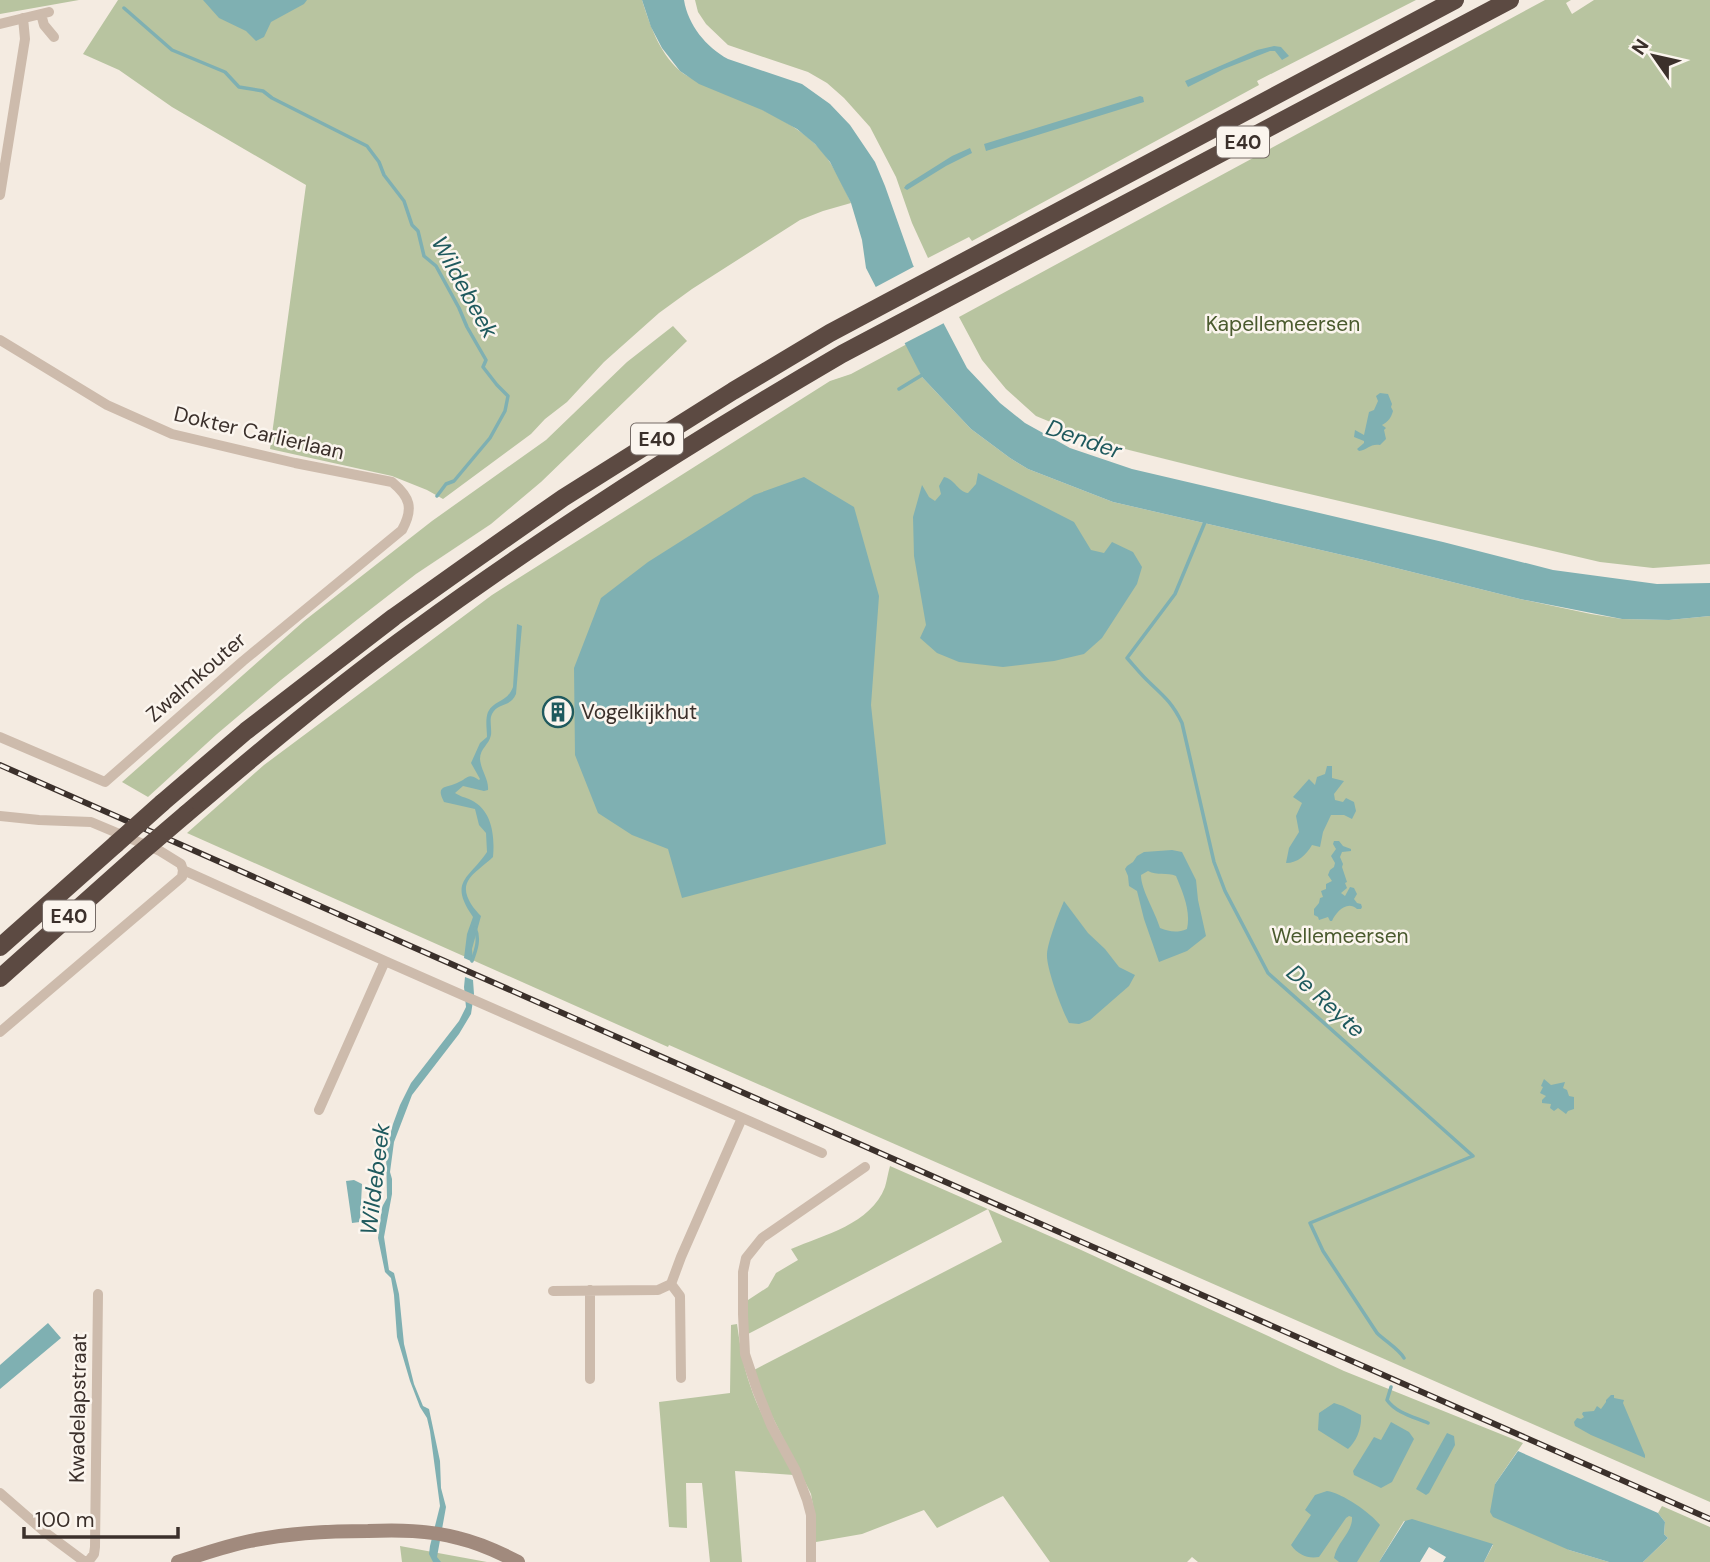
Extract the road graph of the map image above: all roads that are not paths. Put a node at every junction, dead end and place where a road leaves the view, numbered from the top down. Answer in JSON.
{"nodes":[{"id":1,"x":1455,"y":0,"type":"edge"},
{"id":2,"x":1510,"y":0,"type":"edge"},
{"id":3,"x":23,"y":18,"type":"junction"},
{"id":4,"x":0,"y":24,"type":"edge"},
{"id":5,"x":54,"y":37,"type":"dead end"},
{"id":6,"x":4,"y":143,"type":"edge"},
{"id":7,"x":0,"y":195,"type":"edge"},
{"id":8,"x":0,"y":340,"type":"edge"},
{"id":9,"x":402,"y":530,"type":"joint"},
{"id":10,"x":0,"y":737,"type":"edge"},
{"id":11,"x":0,"y":817,"type":"edge"},
{"id":12,"x":183,"y":870,"type":"junction"},
{"id":13,"x":0,"y":947,"type":"edge"},
{"id":14,"x":385,"y":961,"type":"junction"},
{"id":15,"x":0,"y":978,"type":"edge"},
{"id":16,"x":0,"y":1032,"type":"edge"},
{"id":17,"x":319,"y":1110,"type":"dead end"},
{"id":18,"x":742,"y":1118,"type":"junction"},
{"id":19,"x":822,"y":1153,"type":"dead end"},
{"id":20,"x":865,"y":1167,"type":"dead end"},
{"id":21,"x":671,"y":1284,"type":"junction"},
{"id":22,"x":590,"y":1290,"type":"junction"},
{"id":23,"x":553,"y":1291,"type":"dead end"},
{"id":24,"x":98,"y":1294,"type":"dead end"},
{"id":25,"x":681,"y":1378,"type":"dead end"},
{"id":26,"x":590,"y":1379,"type":"dead end"},
{"id":27,"x":0,"y":1493,"type":"edge"},
{"id":28,"x":86,"y":1562,"type":"edge"},
{"id":29,"x":178,"y":1562,"type":"edge"},
{"id":30,"x":518,"y":1562,"type":"edge"},
{"id":31,"x":811,"y":1562,"type":"edge"}],
"edges":[{"from":1,"to":13,"type":"highway","number":"E40","bridge":true},
{"from":2,"to":15,"type":"highway","number":"E40","bridge":true},
{"from":3,"to":4,"type":"street"},
{"from":3,"to":5,"type":"street"},
{"from":3,"to":6,"type":"street"},
{"from":6,"to":7,"type":"street"},
{"from":8,"to":9,"type":"street","name":"Dokter Carlierlaan"},
{"from":9,"to":10,"type":"street","name":"Zwalmkouter"},
{"from":11,"to":12,"type":"street"},
{"from":12,"to":14,"type":"street"},
{"from":12,"to":16,"type":"street"},
{"from":14,"to":17,"type":"street"},
{"from":14,"to":18,"type":"street"},
{"from":18,"to":19,"type":"street"},
{"from":18,"to":21,"type":"street"},
{"from":20,"to":31,"type":"street"},
{"from":21,"to":22,"type":"street"},
{"from":21,"to":25,"type":"street"},
{"from":22,"to":23,"type":"street"},
{"from":22,"to":26,"type":"street"},
{"from":24,"to":28,"type":"street","name":"Kwadelapstraat"},
{"from":27,"to":28,"type":"street"},
{"from":29,"to":30,"type":"main road"}]}
